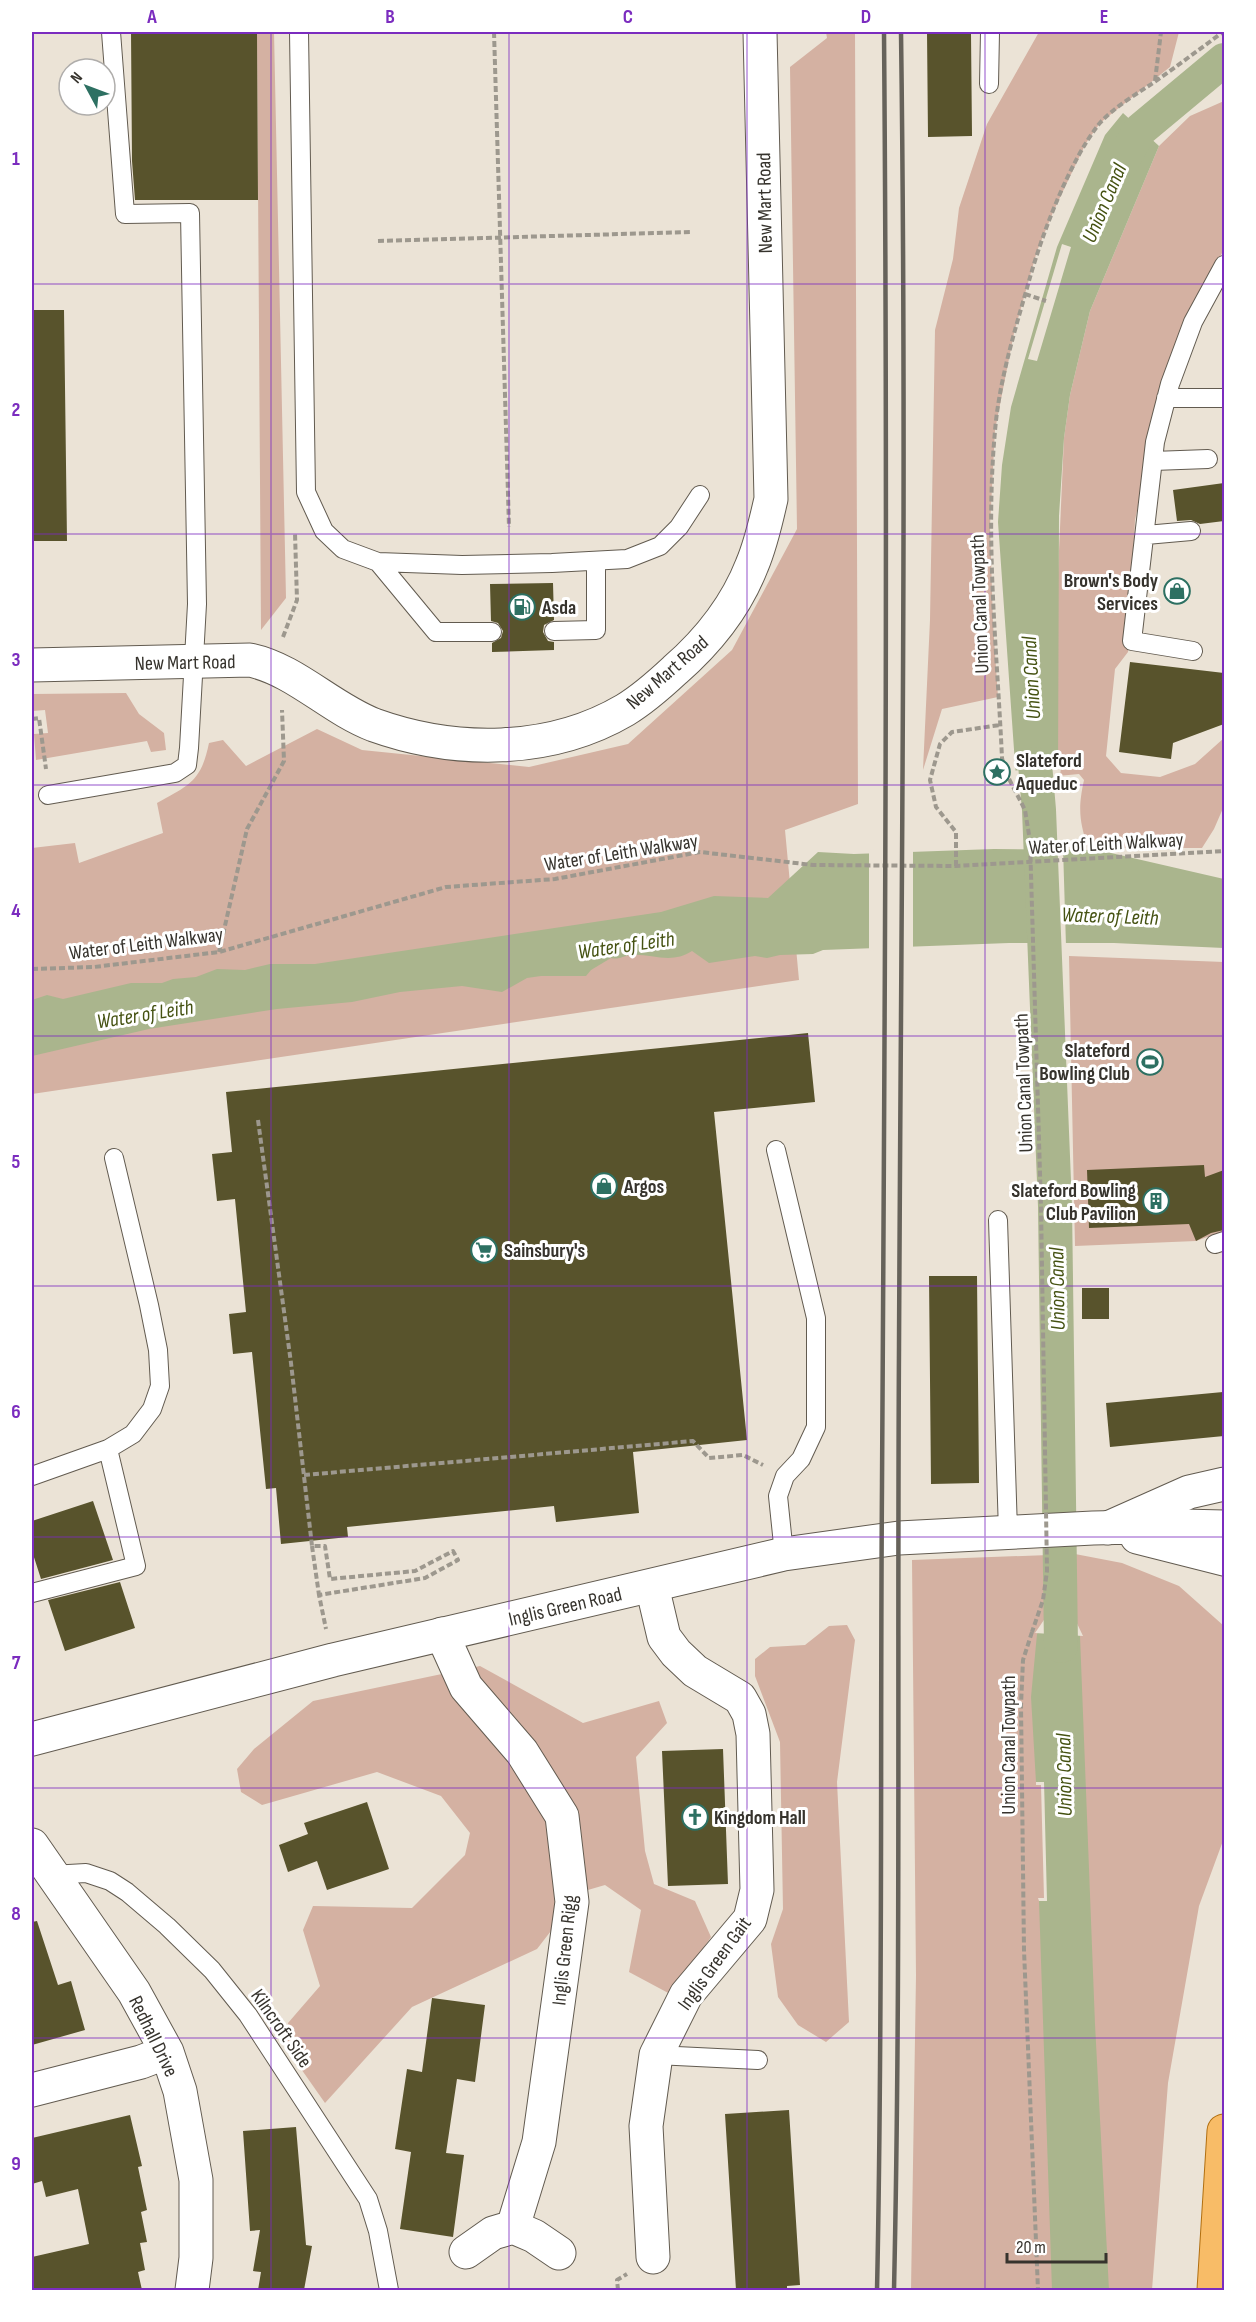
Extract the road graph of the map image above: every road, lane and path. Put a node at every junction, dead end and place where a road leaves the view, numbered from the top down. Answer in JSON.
{"nodes":[{"id":1,"x":111,"y":32,"type":"edge"},
{"id":2,"x":299,"y":32,"type":"edge"},
{"id":3,"x":494,"y":32,"type":"edge"},
{"id":4,"x":760,"y":32,"type":"edge"},
{"id":5,"x":990,"y":32,"type":"edge"},
{"id":6,"x":1161,"y":32,"type":"edge"},
{"id":7,"x":1223,"y":32,"type":"edge"},
{"id":8,"x":1155,"y":81,"type":"junction"},
{"id":9,"x":989,"y":84,"type":"dead end"},
{"id":10,"x":692,"y":231,"type":"dead end"},
{"id":11,"x":500,"y":238,"type":"junction"},
{"id":12,"x":378,"y":242,"type":"dead end"},
{"id":13,"x":1224,"y":265,"type":"edge"},
{"id":14,"x":1025,"y":294,"type":"junction"},
{"id":15,"x":1046,"y":301,"type":"dead end"},
{"id":16,"x":1166,"y":398,"type":"junction"},
{"id":17,"x":1224,"y":398,"type":"edge"},
{"id":18,"x":1208,"y":459,"type":"dead end"},
{"id":19,"x":1153,"y":461,"type":"junction"},
{"id":20,"x":306,"y":492,"type":"junction"},
{"id":21,"x":700,"y":495,"type":"dead end"},
{"id":22,"x":509,"y":526,"type":"dead end"},
{"id":23,"x":1191,"y":531,"type":"dead end"},
{"id":24,"x":1146,"y":535,"type":"junction"},
{"id":25,"x":596,"y":561,"type":"junction"},
{"id":26,"x":378,"y":562,"type":"junction"},
{"id":27,"x":554,"y":631,"type":"dead end"},
{"id":28,"x":492,"y":632,"type":"dead end"},
{"id":29,"x":282,"y":639,"type":"dead end"},
{"id":30,"x":1193,"y":651,"type":"dead end"},
{"id":31,"x":194,"y":662,"type":"junction"},
{"id":32,"x":32,"y":665,"type":"edge"},
{"id":33,"x":32,"y":719,"type":"edge"},
{"id":34,"x":1000,"y":725,"type":"junction"},
{"id":35,"x":284,"y":761,"type":"dead end"},
{"id":36,"x":48,"y":795,"type":"joint"},
{"id":37,"x":1224,"y":851,"type":"edge"},
{"id":38,"x":956,"y":866,"type":"junction"},
{"id":39,"x":219,"y":951,"type":"junction"},
{"id":40,"x":32,"y":969,"type":"edge"},
{"id":41,"x":258,"y":1120,"type":"dead end"},
{"id":42,"x":776,"y":1150,"type":"dead end"},
{"id":43,"x":114,"y":1158,"type":"dead end"},
{"id":44,"x":998,"y":1220,"type":"dead end"},
{"id":45,"x":108,"y":1449,"type":"junction"},
{"id":46,"x":304,"y":1475,"type":"junction"},
{"id":47,"x":32,"y":1476,"type":"edge"},
{"id":48,"x":785,"y":1476,"type":"junction"},
{"id":49,"x":1224,"y":1484,"type":"edge"},
{"id":50,"x":1224,"y":1527,"type":"edge"},
{"id":51,"x":1107,"y":1529,"type":"junction"},
{"id":52,"x":1008,"y":1531,"type":"junction"},
{"id":53,"x":312,"y":1546,"type":"junction"},
{"id":54,"x":784,"y":1554,"type":"junction"},
{"id":55,"x":1224,"y":1559,"type":"edge"},
{"id":56,"x":652,"y":1586,"type":"junction"},
{"id":57,"x":32,"y":1593,"type":"edge"},
{"id":58,"x":319,"y":1595,"type":"junction"},
{"id":59,"x":442,"y":1634,"type":"junction"},
{"id":60,"x":333,"y":1660,"type":"junction"},
{"id":61,"x":32,"y":1739,"type":"edge"},
{"id":62,"x":32,"y":1845,"type":"edge"},
{"id":63,"x":51,"y":1875,"type":"junction"},
{"id":64,"x":167,"y":2052,"type":"junction"},
{"id":65,"x":656,"y":2055,"type":"junction"},
{"id":66,"x":758,"y":2060,"type":"dead end"},
{"id":67,"x":32,"y":2090,"type":"edge"},
{"id":68,"x":1224,"y":2131,"type":"edge"},
{"id":69,"x":513,"y":2226,"type":"junction"},
{"id":70,"x":466,"y":2252,"type":"dead end"},
{"id":71,"x":559,"y":2253,"type":"dead end"},
{"id":72,"x":653,"y":2257,"type":"dead end"},
{"id":73,"x":192,"y":2290,"type":"edge"},
{"id":74,"x":389,"y":2290,"type":"edge"},
{"id":75,"x":1038,"y":2290,"type":"edge"},
{"id":76,"x":1214,"y":2290,"type":"edge"}],
"edges":[{"from":1,"to":31,"type":"lane"},
{"from":2,"to":20,"type":"lane"},
{"from":3,"to":11,"type":"path"},
{"from":4,"to":31,"type":"street","name":"New Mart Road"},
{"from":5,"to":9,"type":"lane"},
{"from":6,"to":8,"type":"path"},
{"from":7,"to":8,"type":"path","name":"Union Canal Towpath"},
{"from":8,"to":14,"type":"path","name":"Union Canal Towpath"},
{"from":10,"to":11,"type":"path"},
{"from":11,"to":12,"type":"path"},
{"from":11,"to":22,"type":"path"},
{"from":13,"to":16,"type":"lane"},
{"from":14,"to":15,"type":"path"},
{"from":14,"to":34,"type":"path","name":"Union Canal Towpath"},
{"from":16,"to":17,"type":"lane"},
{"from":16,"to":19,"type":"lane"},
{"from":18,"to":19,"type":"lane"},
{"from":19,"to":24,"type":"lane"},
{"from":20,"to":26,"type":"lane"},
{"from":20,"to":29,"type":"path"},
{"from":21,"to":25,"type":"lane"},
{"from":23,"to":24,"type":"lane"},
{"from":24,"to":30,"type":"lane"},
{"from":25,"to":26,"type":"lane"},
{"from":25,"to":27,"type":"lane"},
{"from":26,"to":28,"type":"lane"},
{"from":31,"to":32,"type":"street","name":"New Mart Road"},
{"from":31,"to":36,"type":"lane"},
{"from":33,"to":36,"type":"path"},
{"from":34,"to":38,"type":"path"},
{"from":34,"to":75,"type":"path","name":"Union Canal Towpath","bridge":true},
{"from":35,"to":39,"type":"path"},
{"from":37,"to":38,"type":"path","name":"Water of Leith Walkway"},
{"from":38,"to":39,"type":"path","name":"Water of Leith Walkway"},
{"from":39,"to":40,"type":"path","name":"Water of Leith Walkway"},
{"from":41,"to":46,"type":"path"},
{"from":42,"to":48,"type":"lane"},
{"from":43,"to":45,"type":"lane"},
{"from":44,"to":52,"type":"lane"},
{"from":45,"to":47,"type":"lane"},
{"from":45,"to":57,"type":"lane"},
{"from":46,"to":48,"type":"path"},
{"from":46,"to":53,"type":"path"},
{"from":48,"to":54,"type":"lane"},
{"from":49,"to":51,"type":"street","name":"Inglis Green Road"},
{"from":50,"to":51,"type":"street","name":"Inglis Green Road"},
{"from":51,"to":52,"type":"street","name":"Inglis Green Road"},
{"from":51,"to":55,"type":"street","name":"Inglis Green Road"},
{"from":52,"to":54,"type":"street","name":"Inglis Green Road"},
{"from":53,"to":58,"type":"path"},
{"from":53,"to":58,"type":"path"},
{"from":54,"to":56,"type":"street","name":"Inglis Green Road"},
{"from":56,"to":59,"type":"street","name":"Inglis Green Road"},
{"from":56,"to":65,"type":"street","name":"Inglis Green Gait"},
{"from":58,"to":60,"type":"path"},
{"from":59,"to":60,"type":"street","name":"Inglis Green Road"},
{"from":59,"to":69,"type":"street","name":"Inglis Green Rigg"},
{"from":60,"to":61,"type":"street","name":"Inglis Green Road"},
{"from":62,"to":63,"type":"street","name":"Redhall Drive"},
{"from":63,"to":64,"type":"street","name":"Redhall Drive"},
{"from":63,"to":74,"type":"lane","name":"Kilncroft Side"},
{"from":64,"to":67,"type":"street"},
{"from":64,"to":73,"type":"street","name":"Redhall Drive"},
{"from":65,"to":66,"type":"lane"},
{"from":65,"to":72,"type":"street","name":"Inglis Green Gait"},
{"from":68,"to":76,"type":"main road"},
{"from":69,"to":70,"type":"street"},
{"from":69,"to":71,"type":"street"}]}
